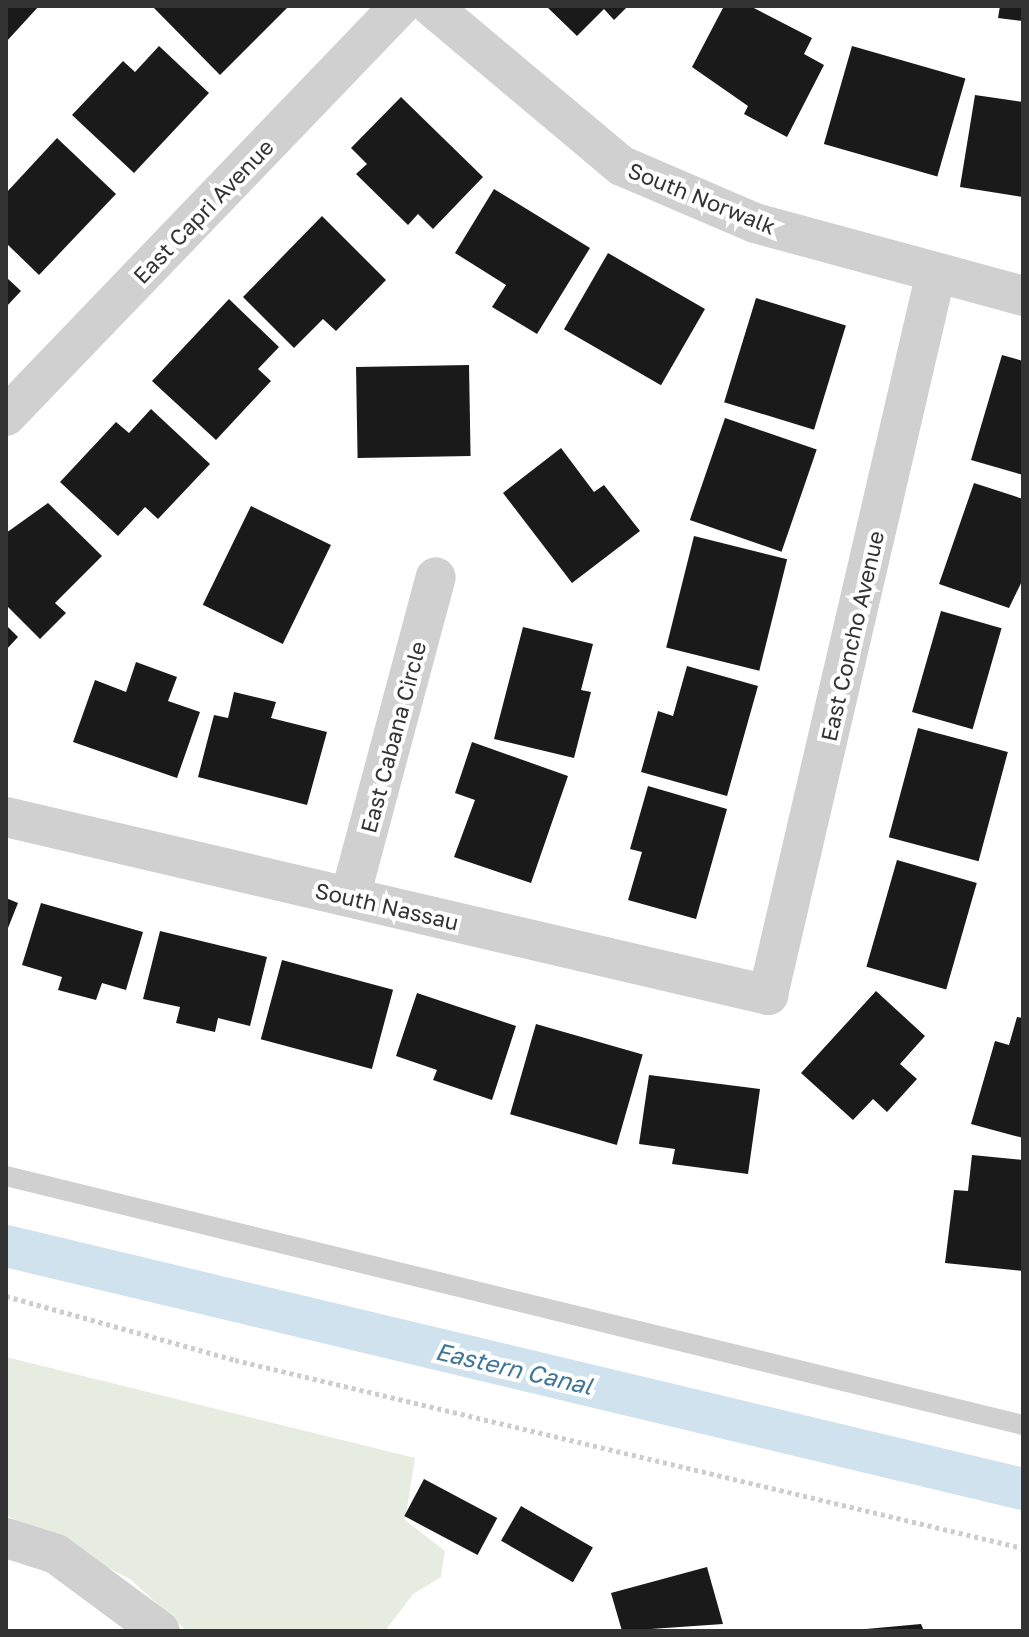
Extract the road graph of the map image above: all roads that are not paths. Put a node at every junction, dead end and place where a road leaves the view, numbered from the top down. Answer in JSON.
{"nodes":[{"id":1,"x":400,"y":6,"type":"edge"},
{"id":2,"x":431,"y":6,"type":"edge"},
{"id":3,"x":935,"y":277,"type":"junction"},
{"id":4,"x":1023,"y":296,"type":"edge"},
{"id":5,"x":6,"y":416,"type":"edge"},
{"id":6,"x":436,"y":577,"type":"dead end"},
{"id":7,"x":6,"y":817,"type":"edge"},
{"id":8,"x":350,"y":897,"type":"junction"},
{"id":9,"x":768,"y":995,"type":"joint"},
{"id":10,"x":6,"y":1176,"type":"edge"},
{"id":11,"x":1023,"y":1425,"type":"edge"},
{"id":12,"x":6,"y":1538,"type":"edge"},
{"id":13,"x":160,"y":1631,"type":"edge"}],
"edges":[{"from":1,"to":5,"type":"street","name":"East Capri Avenue"},
{"from":2,"to":3,"type":"street","name":"South Norwalk"},
{"from":3,"to":4,"type":"street","name":"South Norwalk"},
{"from":3,"to":9,"type":"street","name":"East Concho Avenue"},
{"from":6,"to":8,"type":"street","name":"East Cabana Circle"},
{"from":7,"to":8,"type":"street","name":"South Nassau"},
{"from":8,"to":9,"type":"street","name":"South Nassau"},
{"from":10,"to":11,"type":"lane"},
{"from":12,"to":13,"type":"street"}]}
